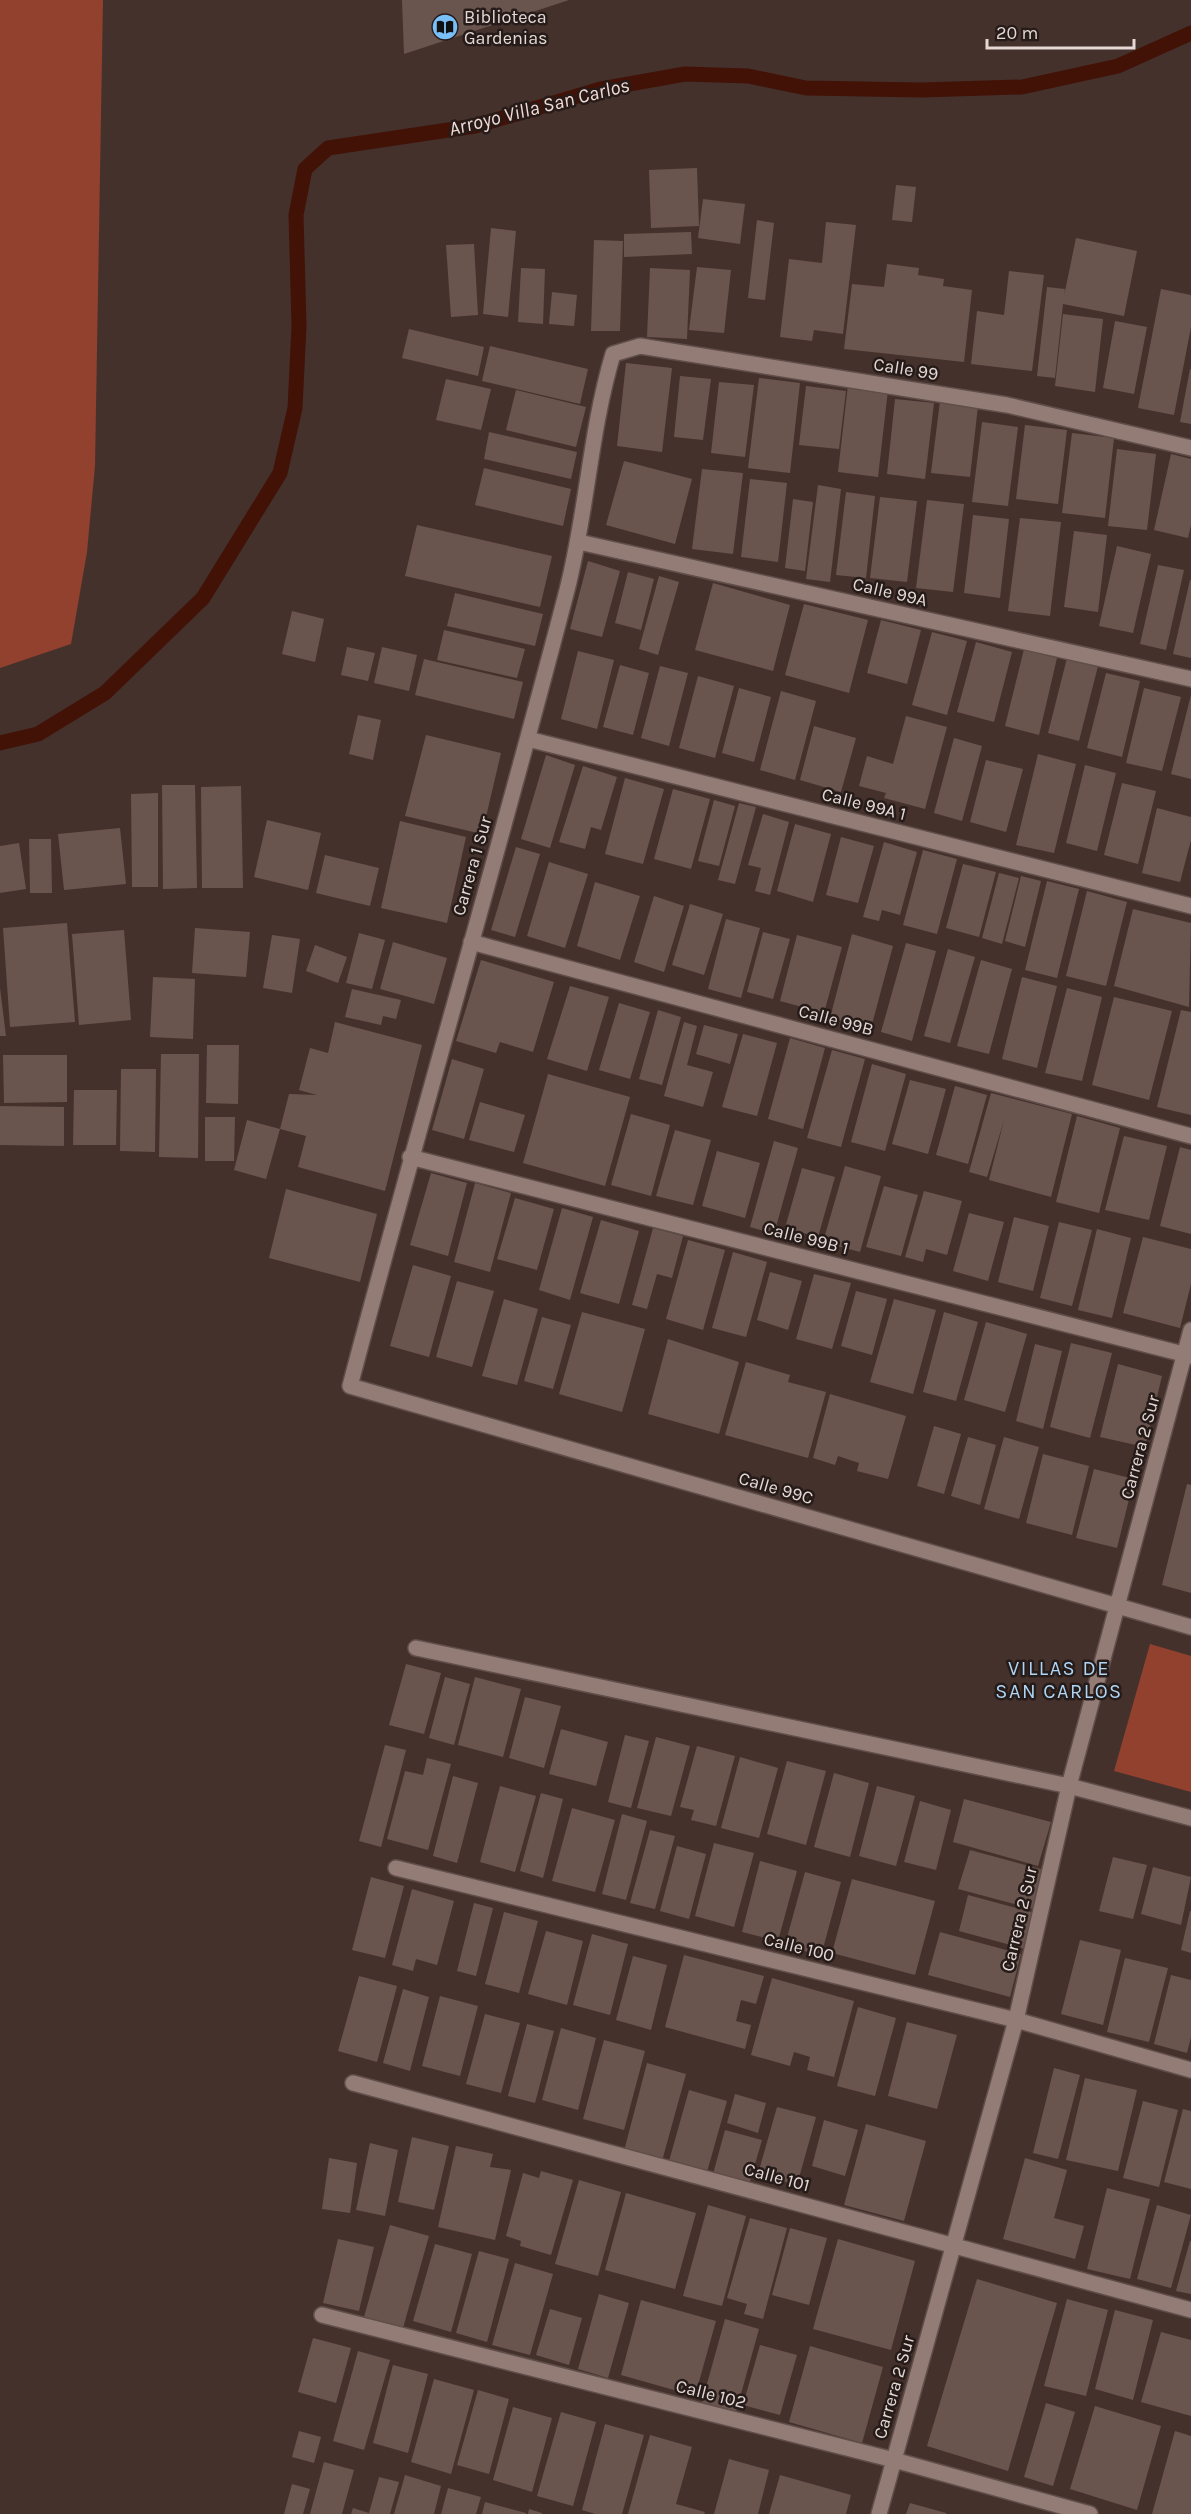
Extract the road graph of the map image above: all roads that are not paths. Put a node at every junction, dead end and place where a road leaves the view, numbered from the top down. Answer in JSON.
{"nodes":[{"id":1,"x":613,"y":354,"type":"joint"},
{"id":2,"x":1191,"y":448,"type":"edge"},
{"id":3,"x":579,"y":542,"type":"junction"},
{"id":4,"x":1191,"y":679,"type":"edge"},
{"id":5,"x":528,"y":739,"type":"junction"},
{"id":6,"x":1191,"y":906,"type":"edge"},
{"id":7,"x":471,"y":942,"type":"junction"},
{"id":8,"x":1191,"y":1136,"type":"edge"},
{"id":9,"x":411,"y":1157,"type":"junction"},
{"id":10,"x":1191,"y":1330,"type":"edge"},
{"id":11,"x":1188,"y":1355,"type":"edge"},
{"id":12,"x":350,"y":1386,"type":"joint"},
{"id":13,"x":1117,"y":1606,"type":"junction"},
{"id":14,"x":1191,"y":1627,"type":"edge"},
{"id":15,"x":416,"y":1648,"type":"dead end"},
{"id":16,"x":1069,"y":1786,"type":"junction"},
{"id":17,"x":1191,"y":1818,"type":"edge"},
{"id":18,"x":396,"y":1868,"type":"dead end"},
{"id":19,"x":1016,"y":2020,"type":"junction"},
{"id":20,"x":1191,"y":2070,"type":"edge"},
{"id":21,"x":353,"y":2083,"type":"dead end"},
{"id":22,"x":954,"y":2245,"type":"junction"},
{"id":23,"x":1191,"y":2310,"type":"edge"},
{"id":24,"x":322,"y":2315,"type":"dead end"},
{"id":25,"x":894,"y":2460,"type":"junction"},
{"id":26,"x":879,"y":2514,"type":"edge"},
{"id":27,"x":1090,"y":2514,"type":"edge"}],
"edges":[{"from":1,"to":2,"type":"street","name":"Calle 99"},
{"from":1,"to":3,"type":"street","name":"Carrera 1 Sur"},
{"from":3,"to":4,"type":"street","name":"Calle 99A"},
{"from":3,"to":5,"type":"street","name":"Carrera 1 Sur"},
{"from":5,"to":6,"type":"street","name":"Calle 99A 1"},
{"from":5,"to":7,"type":"street","name":"Carrera 1 Sur"},
{"from":7,"to":8,"type":"street","name":"Calle 99B"},
{"from":7,"to":9,"type":"street","name":"Carrera 1 Sur"},
{"from":9,"to":11,"type":"street","name":"Calle 99B 1"},
{"from":9,"to":12,"type":"street","name":"Carrera 1 Sur"},
{"from":10,"to":11,"type":"street","name":"Carrera 2 Sur"},
{"from":11,"to":13,"type":"street","name":"Carrera 2 Sur"},
{"from":12,"to":13,"type":"street","name":"Calle 99C"},
{"from":13,"to":14,"type":"street","name":"Calle 99C"},
{"from":13,"to":16,"type":"street","name":"Carrera 2 Sur"},
{"from":15,"to":16,"type":"street"},
{"from":16,"to":17,"type":"street"},
{"from":16,"to":19,"type":"street","name":"Carrera 2 Sur"},
{"from":18,"to":19,"type":"street","name":"Calle 100"},
{"from":19,"to":20,"type":"street","name":"Calle 100"},
{"from":19,"to":22,"type":"street","name":"Carrera 2 Sur"},
{"from":21,"to":22,"type":"street","name":"Calle 101"},
{"from":22,"to":23,"type":"street","name":"Calle 101"},
{"from":22,"to":25,"type":"street","name":"Carrera 2 Sur"},
{"from":24,"to":25,"type":"street","name":"Calle 102"},
{"from":25,"to":26,"type":"street","name":"Carrera 2 Sur"},
{"from":25,"to":27,"type":"street","name":"Calle 102"}]}
